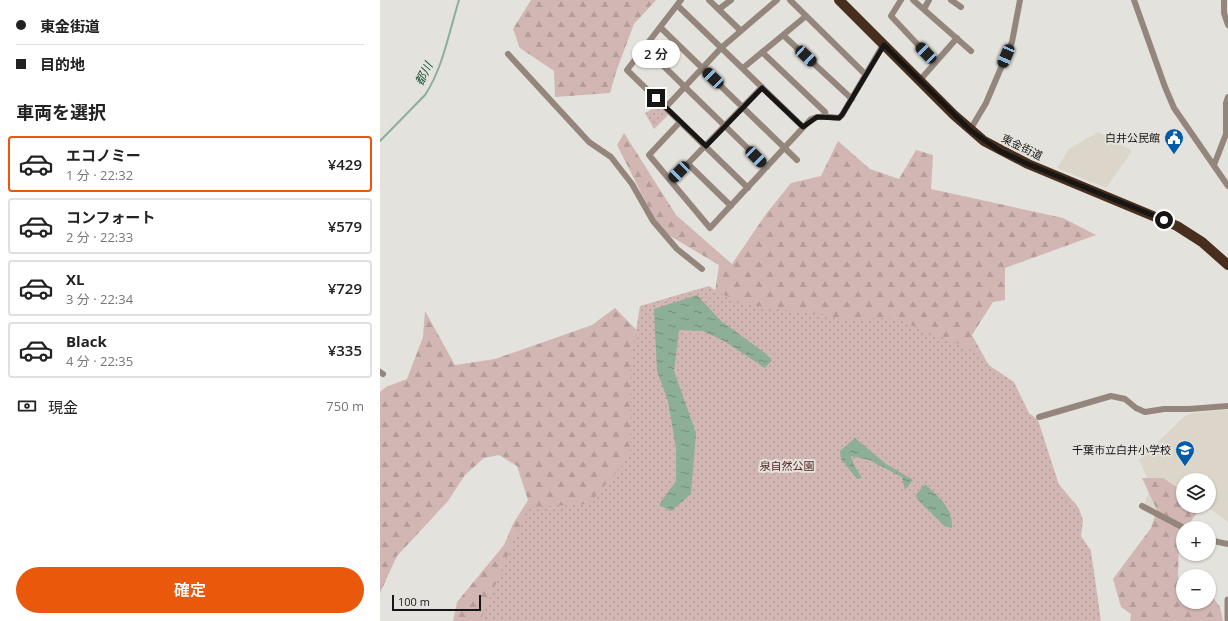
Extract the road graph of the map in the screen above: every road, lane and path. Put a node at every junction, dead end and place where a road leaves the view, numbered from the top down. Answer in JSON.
{"nodes":[{"id":1,"x":709,"y":0,"type":"edge"},
{"id":2,"x":731,"y":0,"type":"edge"},
{"id":3,"x":778,"y":0,"type":"edge"},
{"id":4,"x":790,"y":0,"type":"edge"},
{"id":5,"x":839,"y":0,"type":"edge"},
{"id":6,"x":901,"y":0,"type":"edge"},
{"id":7,"x":913,"y":0,"type":"edge"},
{"id":8,"x":929,"y":0,"type":"edge"},
{"id":9,"x":951,"y":0,"type":"edge"},
{"id":10,"x":1020,"y":0,"type":"edge"},
{"id":11,"x":1134,"y":0,"type":"edge"},
{"id":12,"x":1224,"y":0,"type":"edge"},
{"id":13,"x":679,"y":3,"type":"edge"},
{"id":14,"x":961,"y":7,"type":"dead end"},
{"id":15,"x":719,"y":10,"type":"junction"},
{"id":16,"x":924,"y":10,"type":"junction"},
{"id":17,"x":806,"y":16,"type":"junction"},
{"id":18,"x":1228,"y":25,"type":"edge"},
{"id":19,"x":660,"y":27,"type":"junction"},
{"id":20,"x":741,"y":31,"type":"junction"},
{"id":21,"x":783,"y":34,"type":"junction"},
{"id":22,"x":957,"y":38,"type":"junction"},
{"id":23,"x":884,"y":45,"type":"junction"},
{"id":24,"x":644,"y":48,"type":"junction"},
{"id":25,"x":721,"y":48,"type":"junction"},
{"id":26,"x":971,"y":50,"type":"dead end"},
{"id":27,"x":762,"y":52,"type":"junction"},
{"id":28,"x":508,"y":54,"type":"dead end"},
{"id":29,"x":935,"y":63,"type":"junction"},
{"id":30,"x":702,"y":68,"type":"junction"},
{"id":31,"x":743,"y":68,"type":"junction"},
{"id":32,"x":866,"y":74,"type":"junction"},
{"id":33,"x":920,"y":80,"type":"junction"},
{"id":34,"x":685,"y":87,"type":"junction"},
{"id":35,"x":762,"y":88,"type":"junction"},
{"id":36,"x":1228,"y":97,"type":"edge"},
{"id":37,"x":852,"y":99,"type":"junction"},
{"id":38,"x":666,"y":107,"type":"junction"},
{"id":39,"x":743,"y":107,"type":"junction"},
{"id":40,"x":826,"y":116,"type":"junction"},
{"id":41,"x":680,"y":122,"type":"junction"},
{"id":42,"x":725,"y":126,"type":"junction"},
{"id":43,"x":803,"y":127,"type":"junction"},
{"id":44,"x":970,"y":130,"type":"junction"},
{"id":45,"x":706,"y":146,"type":"junction"},
{"id":46,"x":784,"y":147,"type":"junction"},
{"id":47,"x":797,"y":160,"type":"dead end"},
{"id":48,"x":688,"y":164,"type":"junction"},
{"id":49,"x":1214,"y":165,"type":"junction"},
{"id":50,"x":767,"y":167,"type":"junction"},
{"id":51,"x":670,"y":181,"type":"junction"},
{"id":52,"x":1228,"y":186,"type":"edge"},
{"id":53,"x":748,"y":188,"type":"junction"},
{"id":54,"x":731,"y":206,"type":"junction"},
{"id":55,"x":1228,"y":265,"type":"edge"},
{"id":56,"x":702,"y":269,"type":"dead end"},
{"id":57,"x":1228,"y":406,"type":"edge"},
{"id":58,"x":1038,"y":417,"type":"dead end"},
{"id":59,"x":1142,"y":506,"type":"dead end"},
{"id":60,"x":1176,"y":524,"type":"edge"},
{"id":61,"x":1216,"y":541,"type":"edge"},
{"id":62,"x":1228,"y":544,"type":"edge"},
{"id":63,"x":1228,"y":600,"type":"edge"},
{"id":64,"x":1228,"y":619,"type":"edge"}],
"edges":[{"from":1,"to":15,"type":"street"},
{"from":2,"to":15,"type":"street"},
{"from":3,"to":20,"type":"street"},
{"from":4,"to":17,"type":"street"},
{"from":5,"to":23,"type":"highway","name":"東金街道"},
{"from":6,"to":29,"type":"street"},
{"from":7,"to":16,"type":"street"},
{"from":8,"to":16,"type":"street"},
{"from":9,"to":14,"type":"street"},
{"from":10,"to":44,"type":"street"},
{"from":11,"to":49,"type":"street"},
{"from":12,"to":18,"type":"street"},
{"from":13,"to":19,"type":"street"},
{"from":13,"to":25,"type":"street"},
{"from":15,"to":20,"type":"street"},
{"from":16,"to":22,"type":"street"},
{"from":17,"to":21,"type":"street"},
{"from":17,"to":32,"type":"street"},
{"from":19,"to":24,"type":"street"},
{"from":19,"to":30,"type":"street"},
{"from":20,"to":25,"type":"street"},
{"from":21,"to":27,"type":"street"},
{"from":21,"to":37,"type":"street"},
{"from":22,"to":26,"type":"street"},
{"from":22,"to":29,"type":"street"},
{"from":23,"to":32,"type":"street"},
{"from":23,"to":33,"type":"highway","name":"東金街道"},
{"from":24,"to":34,"type":"street"},
{"from":24,"to":38,"type":"street"},
{"from":25,"to":30,"type":"street"},
{"from":25,"to":31,"type":"street"},
{"from":27,"to":31,"type":"street"},
{"from":27,"to":40,"type":"street"},
{"from":28,"to":56,"type":"street"},
{"from":29,"to":33,"type":"street"},
{"from":30,"to":34,"type":"street"},
{"from":30,"to":39,"type":"street"},
{"from":31,"to":35,"type":"street"},
{"from":32,"to":37,"type":"street"},
{"from":33,"to":44,"type":"highway","name":"東金街道"},
{"from":34,"to":38,"type":"street"},
{"from":34,"to":42,"type":"street"},
{"from":35,"to":39,"type":"street"},
{"from":35,"to":43,"type":"street"},
{"from":36,"to":49,"type":"street"},
{"from":37,"to":40,"type":"street"},
{"from":38,"to":41,"type":"street"},
{"from":39,"to":42,"type":"street"},
{"from":39,"to":46,"type":"street"},
{"from":40,"to":43,"type":"street"},
{"from":41,"to":45,"type":"street"},
{"from":41,"to":51,"type":"street"},
{"from":42,"to":45,"type":"street"},
{"from":42,"to":50,"type":"street"},
{"from":43,"to":46,"type":"street"},
{"from":44,"to":55,"type":"highway","name":"東金街道"},
{"from":45,"to":48,"type":"street"},
{"from":45,"to":53,"type":"street"},
{"from":46,"to":47,"type":"street"},
{"from":46,"to":50,"type":"street"},
{"from":48,"to":51,"type":"street"},
{"from":48,"to":54,"type":"street"},
{"from":49,"to":52,"type":"street"},
{"from":50,"to":53,"type":"street"},
{"from":51,"to":54,"type":"street"},
{"from":53,"to":54,"type":"street"},
{"from":57,"to":58,"type":"street"},
{"from":59,"to":60,"type":"street"},
{"from":61,"to":62,"type":"street"},
{"from":63,"to":64,"type":"street"}]}
